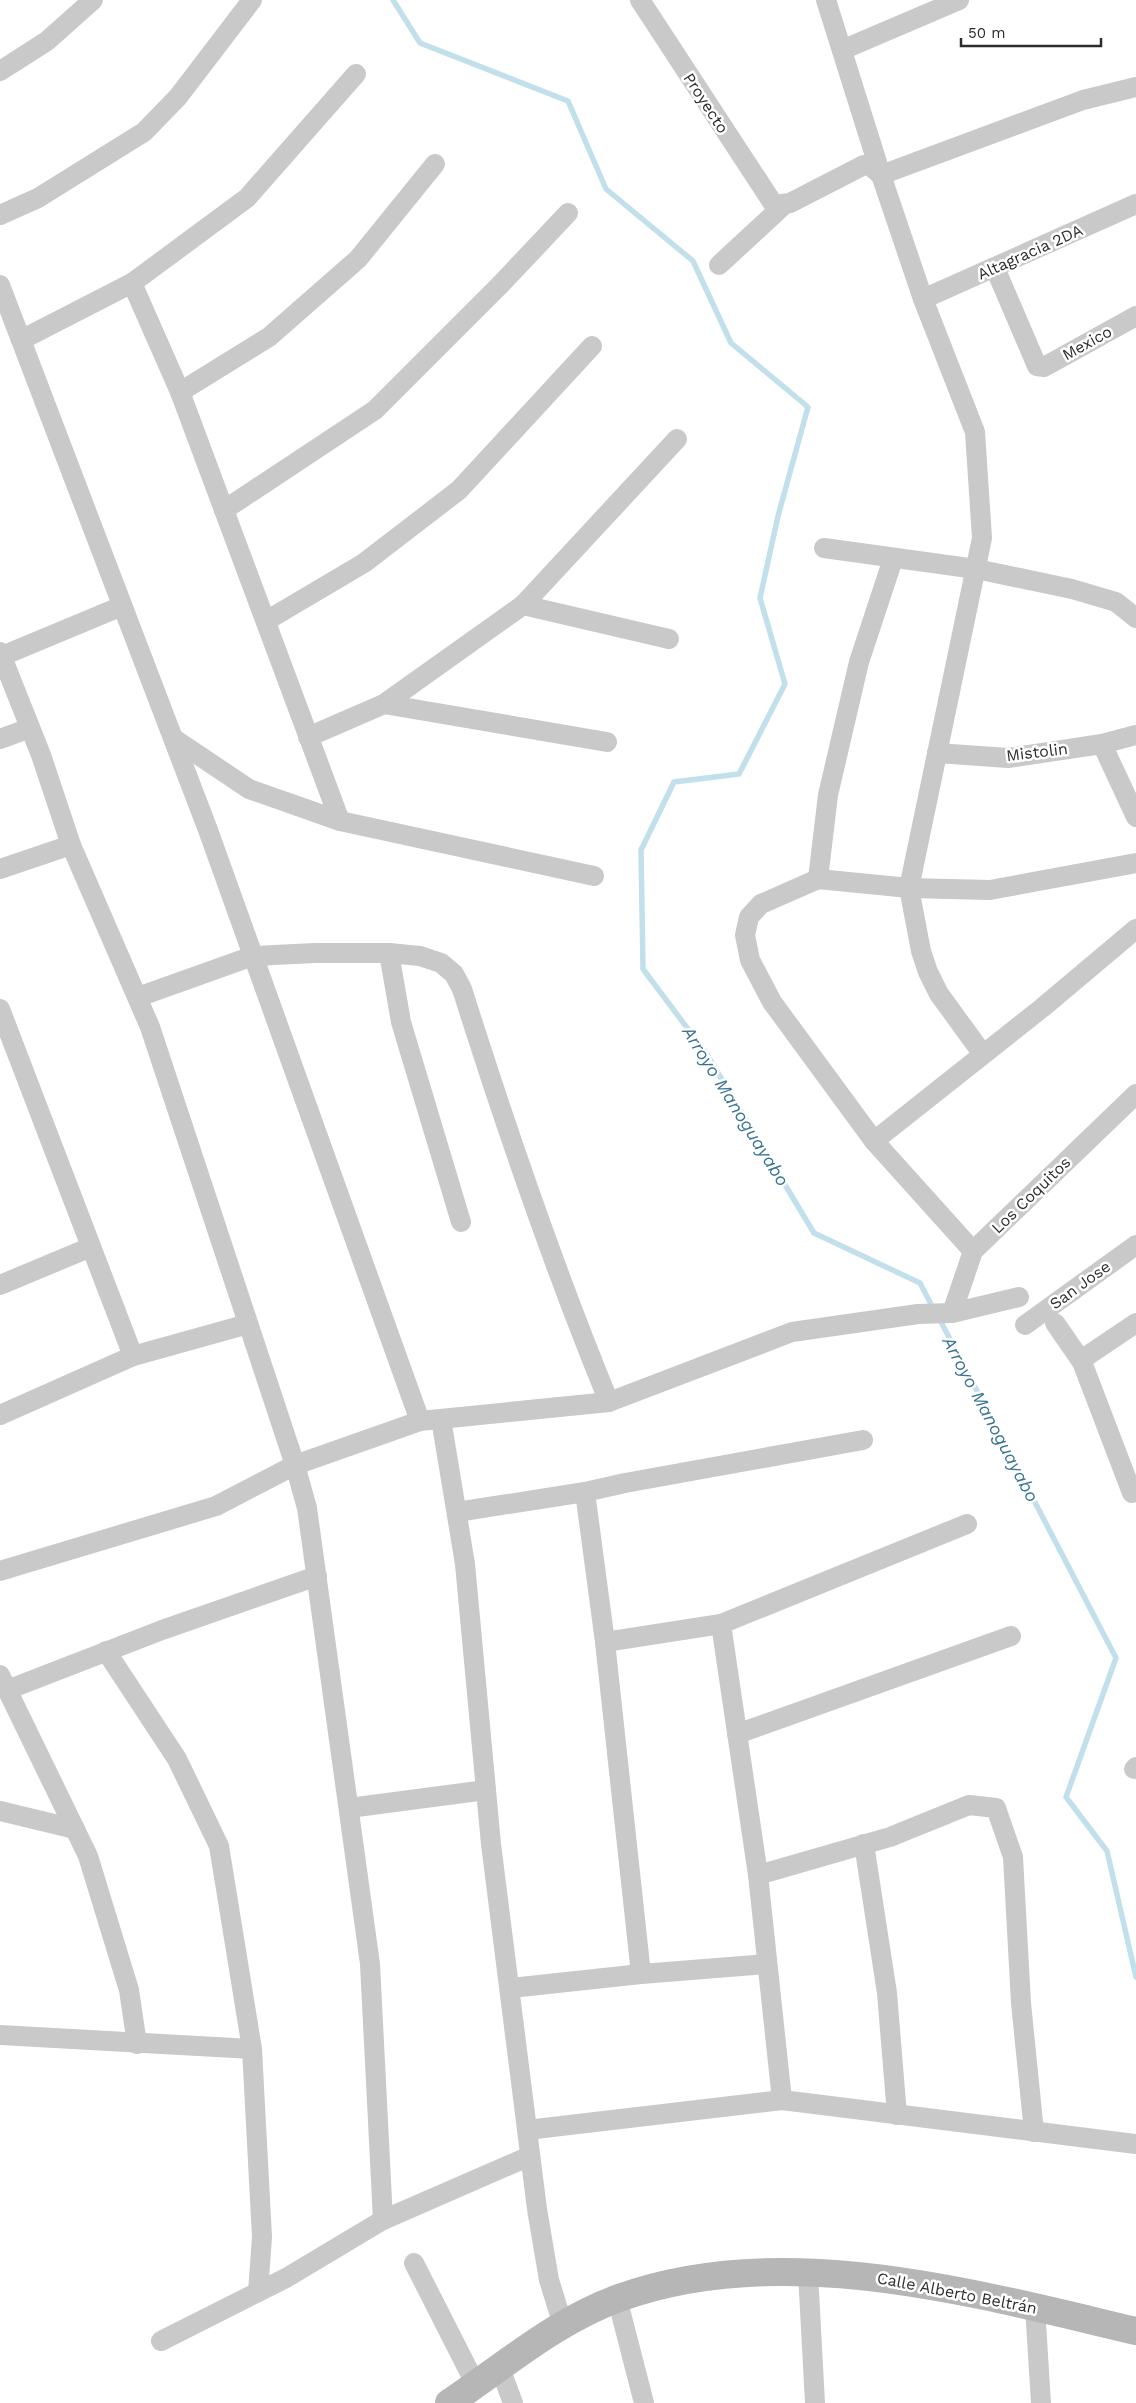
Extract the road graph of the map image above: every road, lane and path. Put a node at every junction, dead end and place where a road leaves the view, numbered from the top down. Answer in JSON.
{"nodes":[{"id":1,"x":93,"y":0,"type":"edge"},
{"id":2,"x":252,"y":0,"type":"edge"},
{"id":3,"x":640,"y":0,"type":"edge"},
{"id":4,"x":826,"y":0,"type":"edge"},
{"id":5,"x":960,"y":0,"type":"edge"},
{"id":6,"x":842,"y":50,"type":"junction"},
{"id":7,"x":0,"y":71,"type":"edge"},
{"id":8,"x":356,"y":74,"type":"dead end"},
{"id":9,"x":1136,"y":87,"type":"edge"},
{"id":10,"x":435,"y":164,"type":"dead end"},
{"id":11,"x":881,"y":175,"type":"junction"},
{"id":12,"x":1136,"y":204,"type":"edge"},
{"id":13,"x":779,"y":205,"type":"junction"},
{"id":14,"x":568,"y":213,"type":"dead end"},
{"id":15,"x":0,"y":215,"type":"edge"},
{"id":16,"x":719,"y":265,"type":"dead end"},
{"id":17,"x":995,"y":268,"type":"junction"},
{"id":18,"x":132,"y":283,"type":"junction"},
{"id":19,"x":0,"y":285,"type":"edge"},
{"id":20,"x":923,"y":299,"type":"junction"},
{"id":21,"x":1136,"y":316,"type":"edge"},
{"id":22,"x":21,"y":340,"type":"junction"},
{"id":23,"x":592,"y":346,"type":"dead end"},
{"id":24,"x":180,"y":392,"type":"junction"},
{"id":25,"x":678,"y":439,"type":"dead end"},
{"id":26,"x":224,"y":510,"type":"junction"},
{"id":27,"x":824,"y":548,"type":"dead end"},
{"id":28,"x":893,"y":559,"type":"junction"},
{"id":29,"x":976,"y":569,"type":"junction"},
{"id":30,"x":523,"y":605,"type":"junction"},
{"id":31,"x":122,"y":606,"type":"junction"},
{"id":32,"x":1136,"y":618,"type":"edge"},
{"id":33,"x":266,"y":621,"type":"junction"},
{"id":34,"x":670,"y":639,"type":"dead end"},
{"id":35,"x":1,"y":654,"type":"edge"},
{"id":36,"x":384,"y":704,"type":"junction"},
{"id":37,"x":30,"y":728,"type":"junction"},
{"id":38,"x":1136,"y":735,"type":"edge"},
{"id":39,"x":308,"y":737,"type":"junction"},
{"id":40,"x":173,"y":738,"type":"junction"},
{"id":41,"x":0,"y":739,"type":"edge"},
{"id":42,"x":608,"y":742,"type":"dead end"},
{"id":43,"x":1102,"y":744,"type":"junction"},
{"id":44,"x":937,"y":752,"type":"junction"},
{"id":45,"x":1136,"y":817,"type":"edge"},
{"id":46,"x":340,"y":821,"type":"junction"},
{"id":47,"x":71,"y":845,"type":"junction"},
{"id":48,"x":1134,"y":866,"type":"edge"},
{"id":49,"x":0,"y":869,"type":"edge"},
{"id":50,"x":594,"y":876,"type":"dead end"},
{"id":51,"x":818,"y":879,"type":"junction"},
{"id":52,"x":909,"y":888,"type":"junction"},
{"id":53,"x":1136,"y":929,"type":"edge"},
{"id":54,"x":389,"y":953,"type":"junction"},
{"id":55,"x":253,"y":956,"type":"junction"},
{"id":56,"x":138,"y":997,"type":"junction"},
{"id":57,"x":0,"y":1009,"type":"edge"},
{"id":58,"x":982,"y":1053,"type":"junction"},
{"id":59,"x":1136,"y":1094,"type":"edge"},
{"id":60,"x":874,"y":1141,"type":"junction"},
{"id":61,"x":461,"y":1222,"type":"dead end"},
{"id":62,"x":1136,"y":1245,"type":"edge"},
{"id":63,"x":92,"y":1247,"type":"junction"},
{"id":64,"x":973,"y":1251,"type":"junction"},
{"id":65,"x":0,"y":1285,"type":"edge"},
{"id":66,"x":1019,"y":1297,"type":"dead end"},
{"id":67,"x":952,"y":1314,"type":"junction"},
{"id":68,"x":1055,"y":1323,"type":"dead end"},
{"id":69,"x":1136,"y":1323,"type":"edge"},
{"id":70,"x":248,"y":1324,"type":"junction"},
{"id":71,"x":1025,"y":1325,"type":"dead end"},
{"id":72,"x":134,"y":1356,"type":"junction"},
{"id":73,"x":1083,"y":1360,"type":"junction"},
{"id":74,"x":609,"y":1402,"type":"junction"},
{"id":75,"x":0,"y":1415,"type":"edge"},
{"id":76,"x":441,"y":1419,"type":"junction"},
{"id":77,"x":420,"y":1421,"type":"junction"},
{"id":78,"x":863,"y":1440,"type":"dead end"},
{"id":79,"x":295,"y":1465,"type":"junction"},
{"id":80,"x":585,"y":1492,"type":"junction"},
{"id":81,"x":1132,"y":1493,"type":"dead end"},
{"id":82,"x":457,"y":1512,"type":"junction"},
{"id":83,"x":967,"y":1524,"type":"dead end"},
{"id":84,"x":0,"y":1572,"type":"edge"},
{"id":85,"x":317,"y":1576,"type":"junction"},
{"id":86,"x":721,"y":1624,"type":"junction"},
{"id":87,"x":1011,"y":1636,"type":"dead end"},
{"id":88,"x":605,"y":1642,"type":"junction"},
{"id":89,"x":106,"y":1651,"type":"junction"},
{"id":90,"x":4,"y":1683,"type":"edge"},
{"id":91,"x":737,"y":1734,"type":"junction"},
{"id":92,"x":486,"y":1790,"type":"junction"},
{"id":93,"x":349,"y":1808,"type":"junction"},
{"id":94,"x":0,"y":1811,"type":"edge"},
{"id":95,"x":75,"y":1829,"type":"junction"},
{"id":96,"x":864,"y":1844,"type":"junction"},
{"id":97,"x":758,"y":1875,"type":"junction"},
{"id":98,"x":766,"y":1964,"type":"junction"},
{"id":99,"x":641,"y":1974,"type":"junction"},
{"id":100,"x":511,"y":1988,"type":"junction"},
{"id":101,"x":0,"y":2035,"type":"edge"},
{"id":102,"x":137,"y":2044,"type":"junction"},
{"id":103,"x":252,"y":2049,"type":"junction"},
{"id":104,"x":782,"y":2100,"type":"junction"},
{"id":105,"x":897,"y":2115,"type":"junction"},
{"id":106,"x":527,"y":2130,"type":"junction"},
{"id":107,"x":1034,"y":2132,"type":"junction"},
{"id":108,"x":1136,"y":2144,"type":"edge"},
{"id":109,"x":530,"y":2156,"type":"junction"},
{"id":110,"x":384,"y":2220,"type":"junction"},
{"id":111,"x":414,"y":2262,"type":"dead end"},
{"id":112,"x":808,"y":2273,"type":"junction"},
{"id":113,"x":258,"y":2292,"type":"junction"},
{"id":114,"x":617,"y":2298,"type":"junction"},
{"id":115,"x":1035,"y":2308,"type":"junction"},
{"id":116,"x":562,"y":2325,"type":"junction"},
{"id":117,"x":1136,"y":2331,"type":"edge"},
{"id":118,"x":161,"y":2341,"type":"dead end"},
{"id":119,"x":500,"y":2368,"type":"junction"},
{"id":120,"x":476,"y":2385,"type":"junction"},
{"id":121,"x":449,"y":2403,"type":"edge"},
{"id":122,"x":513,"y":2403,"type":"edge"},
{"id":123,"x":644,"y":2403,"type":"edge"},
{"id":124,"x":815,"y":2403,"type":"edge"},
{"id":125,"x":1041,"y":2403,"type":"edge"}],
"edges":[{"from":1,"to":7,"type":"street"},
{"from":2,"to":15,"type":"street"},
{"from":3,"to":13,"type":"street","name":"Proyecto"},
{"from":4,"to":6,"type":"street"},
{"from":5,"to":6,"type":"street"},
{"from":6,"to":11,"type":"street"},
{"from":8,"to":18,"type":"street"},
{"from":9,"to":11,"type":"street"},
{"from":10,"to":24,"type":"street"},
{"from":11,"to":13,"type":"street"},
{"from":11,"to":20,"type":"street"},
{"from":12,"to":17,"type":"street","name":"Altagracia 2DA"},
{"from":13,"to":16,"type":"street"},
{"from":14,"to":26,"type":"street"},
{"from":17,"to":20,"type":"street","name":"Altagracia 2DA"},
{"from":17,"to":21,"type":"street","name":"Mexico"},
{"from":18,"to":22,"type":"street"},
{"from":18,"to":24,"type":"street"},
{"from":19,"to":22,"type":"street"},
{"from":20,"to":29,"type":"street"},
{"from":22,"to":31,"type":"street"},
{"from":23,"to":33,"type":"street"},
{"from":24,"to":26,"type":"street"},
{"from":25,"to":30,"type":"street"},
{"from":26,"to":33,"type":"street"},
{"from":27,"to":28,"type":"street"},
{"from":28,"to":29,"type":"street"},
{"from":28,"to":51,"type":"street"},
{"from":29,"to":32,"type":"street"},
{"from":29,"to":44,"type":"street"},
{"from":30,"to":34,"type":"street"},
{"from":30,"to":36,"type":"street"},
{"from":31,"to":35,"type":"street"},
{"from":31,"to":40,"type":"street"},
{"from":33,"to":39,"type":"street"},
{"from":35,"to":37,"type":"street"},
{"from":36,"to":39,"type":"street"},
{"from":36,"to":42,"type":"street"},
{"from":37,"to":41,"type":"street"},
{"from":37,"to":47,"type":"street"},
{"from":38,"to":43,"type":"street","name":"Mistolin"},
{"from":39,"to":46,"type":"street"},
{"from":40,"to":46,"type":"street"},
{"from":40,"to":55,"type":"street"},
{"from":43,"to":44,"type":"street","name":"Mistolin"},
{"from":43,"to":45,"type":"street"},
{"from":44,"to":52,"type":"street"},
{"from":46,"to":50,"type":"street"},
{"from":47,"to":49,"type":"street"},
{"from":47,"to":56,"type":"street"},
{"from":48,"to":52,"type":"street"},
{"from":51,"to":52,"type":"street"},
{"from":51,"to":60,"type":"street"},
{"from":52,"to":58,"type":"street"},
{"from":53,"to":58,"type":"street"},
{"from":54,"to":55,"type":"street"},
{"from":54,"to":61,"type":"street"},
{"from":54,"to":74,"type":"street"},
{"from":55,"to":56,"type":"street"},
{"from":55,"to":77,"type":"street"},
{"from":56,"to":70,"type":"street"},
{"from":57,"to":63,"type":"street"},
{"from":58,"to":60,"type":"street"},
{"from":59,"to":64,"type":"street","name":"Los Coquitos"},
{"from":60,"to":64,"type":"street"},
{"from":62,"to":71,"type":"street","name":"San Jose"},
{"from":63,"to":65,"type":"street"},
{"from":63,"to":72,"type":"street"},
{"from":64,"to":67,"type":"street","name":"Los Coquitos"},
{"from":66,"to":67,"type":"street"},
{"from":67,"to":74,"type":"street"},
{"from":68,"to":73,"type":"street"},
{"from":69,"to":73,"type":"street"},
{"from":70,"to":72,"type":"street"},
{"from":70,"to":79,"type":"street"},
{"from":72,"to":75,"type":"street"},
{"from":73,"to":81,"type":"street"},
{"from":74,"to":76,"type":"street"},
{"from":76,"to":77,"type":"street"},
{"from":76,"to":82,"type":"street"},
{"from":77,"to":79,"type":"street"},
{"from":78,"to":80,"type":"street"},
{"from":79,"to":84,"type":"street"},
{"from":79,"to":85,"type":"street"},
{"from":80,"to":82,"type":"street"},
{"from":80,"to":88,"type":"street"},
{"from":82,"to":92,"type":"street"},
{"from":83,"to":86,"type":"street"},
{"from":85,"to":89,"type":"street"},
{"from":85,"to":93,"type":"street"},
{"from":86,"to":88,"type":"street"},
{"from":86,"to":91,"type":"street"},
{"from":87,"to":91,"type":"street"},
{"from":88,"to":99,"type":"street"},
{"from":89,"to":90,"type":"street"},
{"from":89,"to":103,"type":"street"},
{"from":90,"to":95,"type":"street"},
{"from":91,"to":97,"type":"street"},
{"from":92,"to":93,"type":"street"},
{"from":92,"to":100,"type":"street"},
{"from":93,"to":110,"type":"street"},
{"from":94,"to":95,"type":"street"},
{"from":95,"to":102,"type":"street"},
{"from":96,"to":97,"type":"street"},
{"from":96,"to":105,"type":"street"},
{"from":96,"to":107,"type":"street"},
{"from":97,"to":98,"type":"street"},
{"from":98,"to":99,"type":"street"},
{"from":98,"to":104,"type":"street"},
{"from":99,"to":100,"type":"street"},
{"from":100,"to":106,"type":"street"},
{"from":101,"to":102,"type":"street"},
{"from":102,"to":103,"type":"street"},
{"from":103,"to":113,"type":"street"},
{"from":104,"to":105,"type":"street"},
{"from":104,"to":106,"type":"street"},
{"from":105,"to":107,"type":"street"},
{"from":106,"to":109,"type":"street"},
{"from":107,"to":108,"type":"street"},
{"from":109,"to":110,"type":"street"},
{"from":109,"to":116,"type":"street"},
{"from":110,"to":113,"type":"street"},
{"from":111,"to":120,"type":"street"},
{"from":112,"to":114,"type":"main road","name":"Calle Alberto Beltrán"},
{"from":112,"to":115,"type":"main road","name":"Calle Alberto Beltrán"},
{"from":112,"to":124,"type":"street"},
{"from":113,"to":118,"type":"street"},
{"from":114,"to":116,"type":"main road","name":"Calle Alberto Beltrán"},
{"from":114,"to":123,"type":"street"},
{"from":115,"to":117,"type":"main road","name":"Calle Alberto Beltrán"},
{"from":115,"to":125,"type":"street"},
{"from":116,"to":119,"type":"main road","name":"Calle Alberto Beltrán"},
{"from":119,"to":120,"type":"main road","name":"Calle Alberto Beltrán"},
{"from":119,"to":122,"type":"street"},
{"from":120,"to":121,"type":"main road","name":"Calle Alberto Beltrán"}]}
